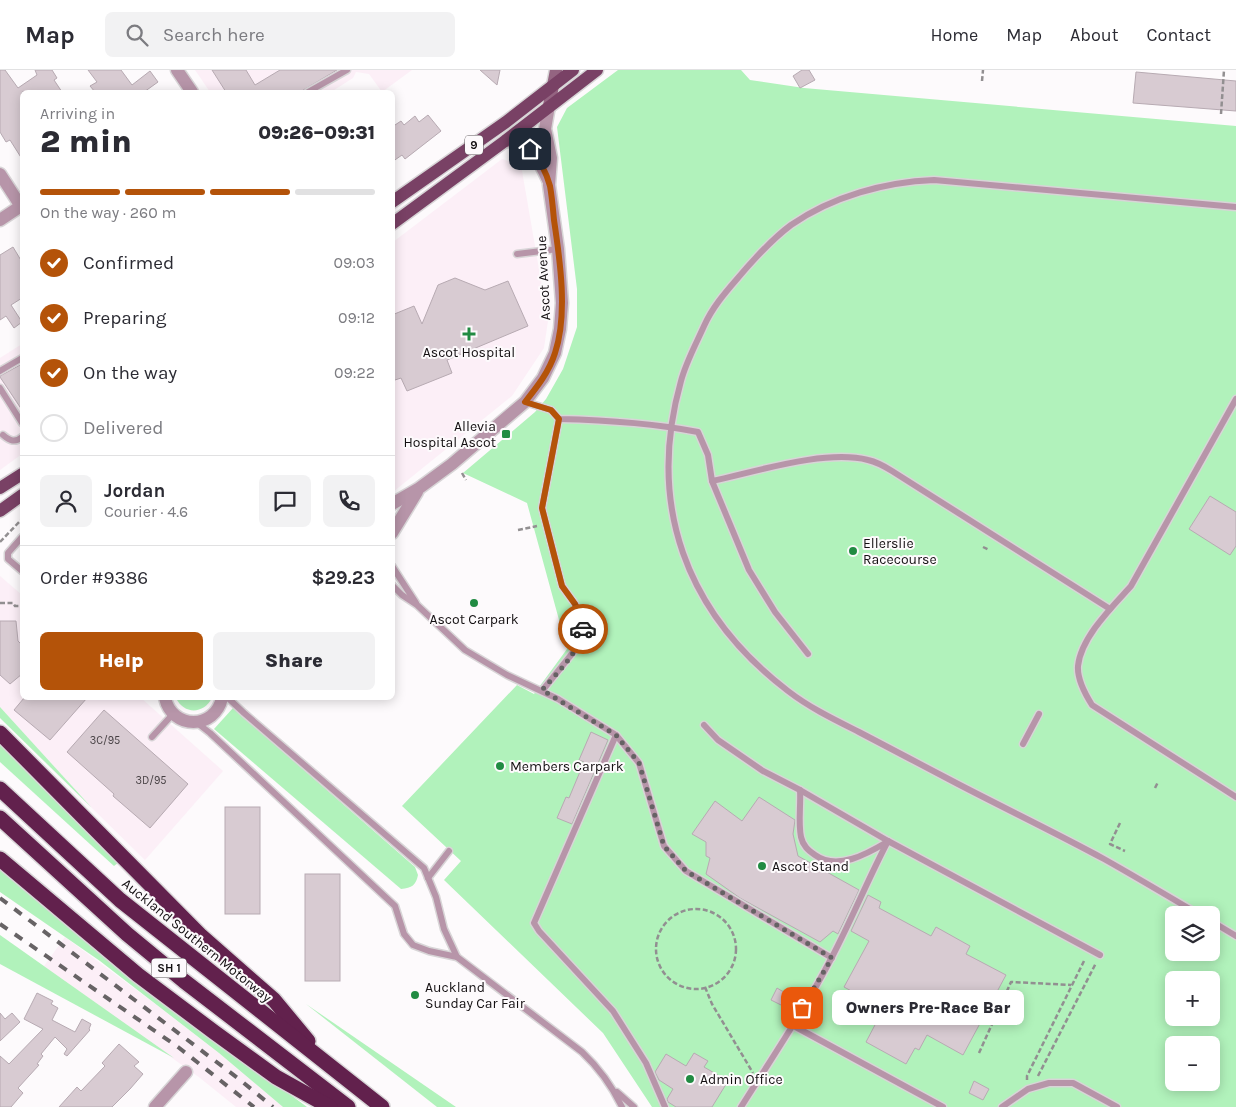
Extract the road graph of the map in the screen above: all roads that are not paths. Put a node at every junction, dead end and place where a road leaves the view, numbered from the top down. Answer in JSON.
{"nodes":[{"id":1,"x":177,"y":70,"type":"edge"},
{"id":2,"x":347,"y":70,"type":"edge"},
{"id":3,"x":556,"y":70,"type":"edge"},
{"id":4,"x":573,"y":70,"type":"edge"},
{"id":5,"x":597,"y":70,"type":"edge"},
{"id":6,"x":553,"y":85,"type":"junction"},
{"id":7,"x":191,"y":90,"type":"edge"},
{"id":8,"x":312,"y":90,"type":"edge"},
{"id":9,"x":549,"y":106,"type":"junction"},
{"id":10,"x":505,"y":141,"type":"junction"},
{"id":11,"x":0,"y":174,"type":"edge"},
{"id":12,"x":549,"y":185,"type":"junction"},
{"id":13,"x":395,"y":200,"type":"edge"},
{"id":14,"x":20,"y":204,"type":"edge"},
{"id":15,"x":1236,"y":207,"type":"edge"},
{"id":16,"x":20,"y":208,"type":"edge"},
{"id":17,"x":0,"y":220,"type":"edge"},
{"id":18,"x":395,"y":222,"type":"edge"},
{"id":19,"x":558,"y":249,"type":"junction"},
{"id":20,"x":517,"y":254,"type":"dead end"},
{"id":21,"x":20,"y":359,"type":"edge"},
{"id":22,"x":0,"y":371,"type":"edge"},
{"id":23,"x":0,"y":388,"type":"edge"},
{"id":24,"x":1236,"y":398,"type":"edge"},
{"id":25,"x":525,"y":402,"type":"junction"},
{"id":26,"x":559,"y":419,"type":"junction"},
{"id":27,"x":20,"y":420,"type":"edge"},
{"id":28,"x":671,"y":427,"type":"junction"},
{"id":29,"x":3,"y":435,"type":"dead end"},
{"id":30,"x":20,"y":438,"type":"edge"},
{"id":31,"x":20,"y":475,"type":"edge"},
{"id":32,"x":712,"y":481,"type":"junction"},
{"id":33,"x":0,"y":488,"type":"edge"},
{"id":34,"x":418,"y":489,"type":"junction"},
{"id":35,"x":20,"y":496,"type":"edge"},
{"id":36,"x":395,"y":502,"type":"edge"},
{"id":37,"x":0,"y":511,"type":"edge"},
{"id":38,"x":395,"y":528,"type":"edge"},
{"id":39,"x":20,"y":539,"type":"edge"},
{"id":40,"x":20,"y":569,"type":"edge"},
{"id":41,"x":395,"y":571,"type":"edge"},
{"id":42,"x":395,"y":588,"type":"edge"},
{"id":43,"x":417,"y":605,"type":"junction"},
{"id":44,"x":1110,"y":609,"type":"junction"},
{"id":45,"x":808,"y":654,"type":"dead end"},
{"id":46,"x":542,"y":690,"type":"junction"},
{"id":47,"x":165,"y":700,"type":"edge"},
{"id":48,"x":221,"y":700,"type":"edge"},
{"id":49,"x":230,"y":700,"type":"edge"},
{"id":50,"x":173,"y":714,"type":"junction"},
{"id":51,"x":1039,"y":714,"type":"dead end"},
{"id":52,"x":196,"y":722,"type":"junction"},
{"id":53,"x":704,"y":725,"type":"dead end"},
{"id":54,"x":0,"y":733,"type":"edge"},
{"id":55,"x":616,"y":735,"type":"junction"},
{"id":56,"x":152,"y":737,"type":"dead end"},
{"id":57,"x":1023,"y":744,"type":"dead end"},
{"id":58,"x":0,"y":789,"type":"edge"},
{"id":59,"x":800,"y":790,"type":"junction"},
{"id":60,"x":1236,"y":797,"type":"edge"},
{"id":61,"x":0,"y":818,"type":"edge"},
{"id":62,"x":888,"y":841,"type":"junction"},
{"id":63,"x":449,"y":851,"type":"dead end"},
{"id":64,"x":0,"y":860,"type":"edge"},
{"id":65,"x":428,"y":878,"type":"junction"},
{"id":66,"x":1185,"y":906,"type":"edge"},
{"id":67,"x":1220,"y":927,"type":"edge"},
{"id":68,"x":1236,"y":936,"type":"edge"},
{"id":69,"x":1100,"y":955,"type":"road end"},
{"id":70,"x":457,"y":957,"type":"junction"},
{"id":71,"x":832,"y":958,"type":"junction"},
{"id":72,"x":792,"y":1025,"type":"junction"},
{"id":73,"x":328,"y":1065,"type":"junction"},
{"id":74,"x":186,"y":1072,"type":"dead end"},
{"id":75,"x":614,"y":1090,"type":"junction"},
{"id":76,"x":155,"y":1107,"type":"edge"},
{"id":77,"x":330,"y":1107,"type":"edge"},
{"id":78,"x":348,"y":1107,"type":"edge"},
{"id":79,"x":382,"y":1107,"type":"edge"},
{"id":80,"x":622,"y":1107,"type":"edge"},
{"id":81,"x":634,"y":1107,"type":"edge"},
{"id":82,"x":665,"y":1107,"type":"edge"},
{"id":83,"x":741,"y":1107,"type":"edge"},
{"id":84,"x":943,"y":1107,"type":"edge"},
{"id":85,"x":1002,"y":1107,"type":"edge"},
{"id":86,"x":1117,"y":1107,"type":"edge"}],
"edges":[{"from":1,"to":7,"type":"street"},
{"from":2,"to":8,"type":"lane"},
{"from":3,"to":6,"type":"main road","name":"Ascot Avenue"},
{"from":4,"to":6,"type":"main road","number":"9"},
{"from":5,"to":9,"type":"main road","number":"9"},
{"from":6,"to":9,"type":"main road","name":"Ascot Avenue"},
{"from":6,"to":13,"type":"main road","number":"9"},
{"from":9,"to":10,"type":"main road","number":"9"},
{"from":9,"to":12,"type":"street","name":"Ascot Avenue"},
{"from":10,"to":12,"type":"street","name":"Ascot Avenue"},
{"from":10,"to":18,"type":"main road","number":"9"},
{"from":11,"to":14,"type":"street"},
{"from":12,"to":19,"type":"street","name":"Ascot Avenue"},
{"from":15,"to":28,"type":"lane"},
{"from":16,"to":17,"type":"street"},
{"from":19,"to":20,"type":"lane"},
{"from":19,"to":25,"type":"street","name":"Ascot Avenue"},
{"from":21,"to":22,"type":"lane"},
{"from":23,"to":27,"type":"lane"},
{"from":24,"to":44,"type":"lane"},
{"from":25,"to":26,"type":"lane"},
{"from":25,"to":34,"type":"street","name":"Ascot Avenue"},
{"from":26,"to":28,"type":"lane"},
{"from":26,"to":46,"type":"lane"},
{"from":28,"to":32,"type":"lane"},
{"from":28,"to":66,"type":"lane"},
{"from":29,"to":30,"type":"lane"},
{"from":31,"to":33,"type":"main road"},
{"from":32,"to":44,"type":"lane"},
{"from":32,"to":45,"type":"lane"},
{"from":34,"to":36,"type":"street","name":"Ascot Avenue"},
{"from":34,"to":38,"type":"street","name":"Ascot Avenue"},
{"from":35,"to":37,"type":"main road"},
{"from":39,"to":40,"type":"lane"},
{"from":41,"to":43,"type":"lane"},
{"from":42,"to":43,"type":"lane"},
{"from":43,"to":46,"type":"lane"},
{"from":44,"to":60,"type":"lane"},
{"from":46,"to":55,"type":"lane"},
{"from":47,"to":50,"type":"street"},
{"from":48,"to":52,"type":"street"},
{"from":49,"to":65,"type":"lane"},
{"from":50,"to":52,"type":"street"},
{"from":50,"to":56,"type":"lane"},
{"from":51,"to":57,"type":"lane"},
{"from":52,"to":70,"type":"lane"},
{"from":53,"to":59,"type":"lane"},
{"from":54,"to":73,"type":"highway"},
{"from":55,"to":71,"type":"lane"},
{"from":55,"to":82,"type":"lane"},
{"from":58,"to":73,"type":"highway","name":"Auckland Southern Motorway","number":"SH 1"},
{"from":59,"to":62,"type":"lane"},
{"from":59,"to":62,"type":"lane"},
{"from":61,"to":78,"type":"highway","number":"SH 1"},
{"from":62,"to":69,"type":"lane"},
{"from":62,"to":71,"type":"lane"},
{"from":63,"to":65,"type":"lane"},
{"from":64,"to":77,"type":"highway"},
{"from":65,"to":70,"type":"lane"},
{"from":67,"to":68,"type":"lane"},
{"from":70,"to":75,"type":"lane"},
{"from":71,"to":72,"type":"lane"},
{"from":72,"to":83,"type":"lane"},
{"from":72,"to":84,"type":"lane"},
{"from":73,"to":79,"type":"highway","name":"Auckland Southern Motorway","number":"SH 1"},
{"from":74,"to":76,"type":"street"},
{"from":75,"to":80,"type":"lane"},
{"from":75,"to":81,"type":"lane"},
{"from":85,"to":86,"type":"lane"}]}
